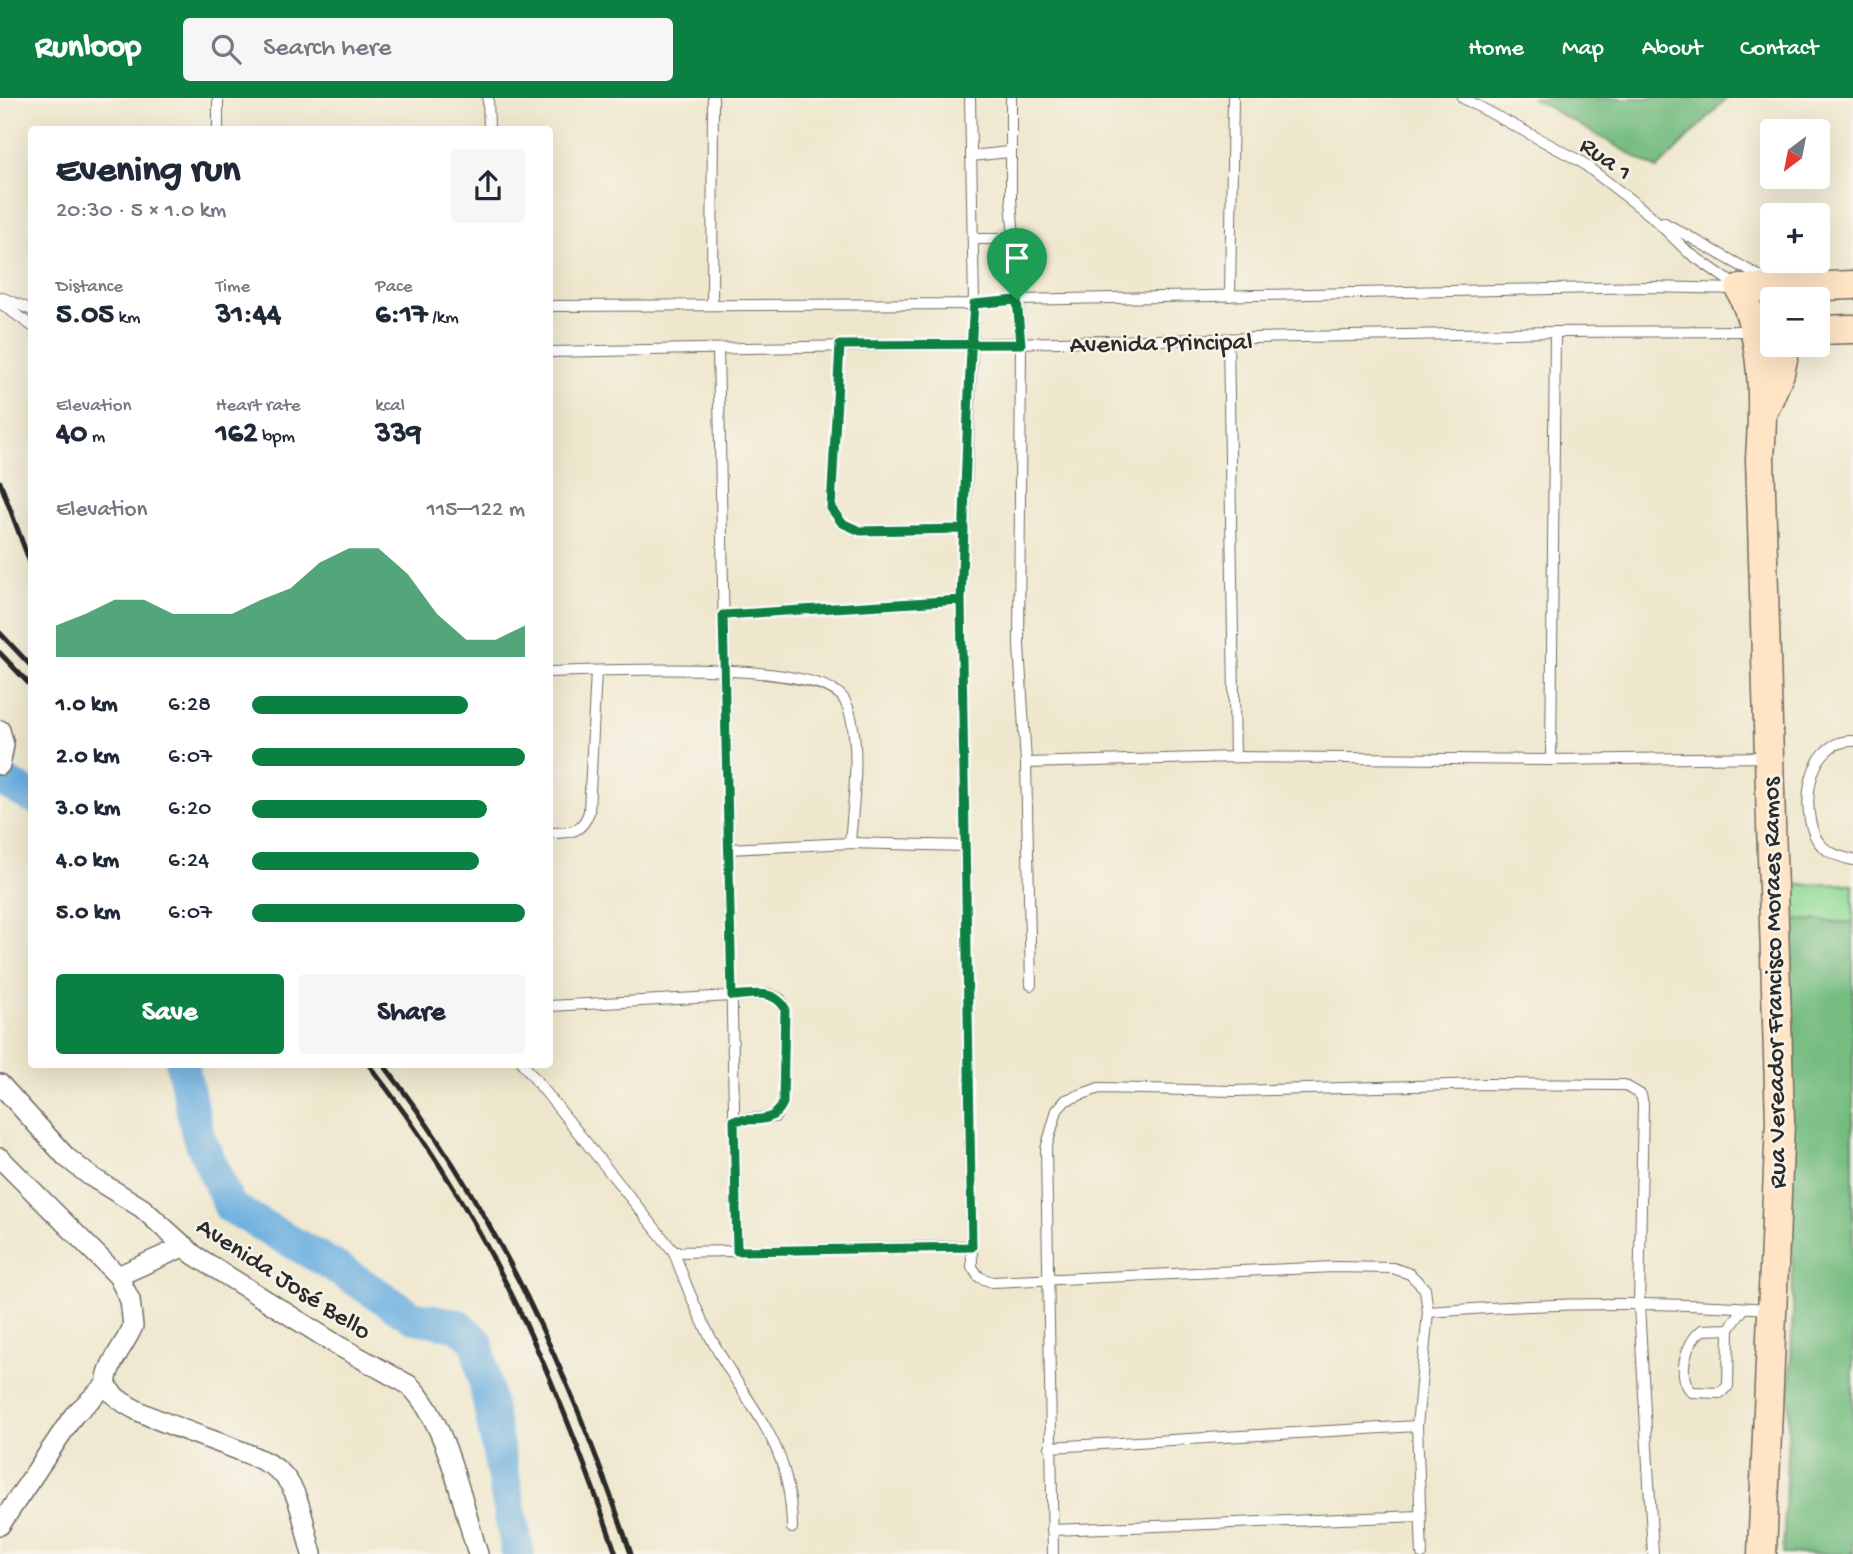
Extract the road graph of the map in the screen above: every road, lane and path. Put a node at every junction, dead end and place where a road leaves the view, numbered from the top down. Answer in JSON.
{"nodes":[{"id":1,"x":218,"y":98,"type":"edge"},
{"id":2,"x":488,"y":98,"type":"edge"},
{"id":3,"x":713,"y":98,"type":"edge"},
{"id":4,"x":970,"y":98,"type":"edge"},
{"id":5,"x":1011,"y":98,"type":"edge"},
{"id":6,"x":1233,"y":98,"type":"edge"},
{"id":7,"x":1463,"y":98,"type":"edge"},
{"id":8,"x":218,"y":126,"type":"edge"},
{"id":9,"x":489,"y":126,"type":"edge"},
{"id":10,"x":1009,"y":152,"type":"junction"},
{"id":11,"x":971,"y":156,"type":"junction"},
{"id":12,"x":1650,"y":215,"type":"junction"},
{"id":13,"x":973,"y":239,"type":"junction"},
{"id":14,"x":1013,"y":239,"type":"junction"},
{"id":15,"x":1853,"y":285,"type":"edge"},
{"id":16,"x":1768,"y":287,"type":"edge"},
{"id":17,"x":1830,"y":288,"type":"edge"},
{"id":18,"x":1740,"y":289,"type":"junction"},
{"id":19,"x":1760,"y":292,"type":"edge"},
{"id":20,"x":1230,"y":296,"type":"junction"},
{"id":21,"x":0,"y":297,"type":"edge"},
{"id":22,"x":1017,"y":300,"type":"junction"},
{"id":23,"x":0,"y":303,"type":"edge"},
{"id":24,"x":974,"y":304,"type":"junction"},
{"id":25,"x":712,"y":305,"type":"junction"},
{"id":26,"x":553,"y":306,"type":"edge"},
{"id":27,"x":28,"y":308,"type":"edge"},
{"id":28,"x":28,"y":323,"type":"edge"},
{"id":29,"x":1760,"y":326,"type":"edge"},
{"id":30,"x":1853,"y":329,"type":"edge"},
{"id":31,"x":1830,"y":330,"type":"edge"},
{"id":32,"x":1760,"y":331,"type":"edge"},
{"id":33,"x":1555,"y":332,"type":"junction"},
{"id":34,"x":1228,"y":339,"type":"junction"},
{"id":35,"x":971,"y":342,"type":"junction"},
{"id":36,"x":1021,"y":344,"type":"junction"},
{"id":37,"x":840,"y":345,"type":"junction"},
{"id":38,"x":718,"y":349,"type":"junction"},
{"id":39,"x":553,"y":352,"type":"edge"},
{"id":40,"x":1763,"y":357,"type":"edge"},
{"id":41,"x":1783,"y":357,"type":"edge"},
{"id":42,"x":1763,"y":412,"type":"junction"},
{"id":43,"x":964,"y":529,"type":"junction"},
{"id":44,"x":961,"y":600,"type":"junction"},
{"id":45,"x":723,"y":615,"type":"junction"},
{"id":46,"x":724,"y":669,"type":"junction"},
{"id":47,"x":596,"y":671,"type":"junction"},
{"id":48,"x":553,"y":672,"type":"edge"},
{"id":49,"x":0,"y":730,"type":"edge"},
{"id":50,"x":1853,"y":741,"type":"edge"},
{"id":51,"x":1236,"y":757,"type":"junction"},
{"id":52,"x":1767,"y":757,"type":"junction"},
{"id":53,"x":1552,"y":760,"type":"junction"},
{"id":54,"x":1,"y":762,"type":"edge"},
{"id":55,"x":1026,"y":763,"type":"junction"},
{"id":56,"x":553,"y":833,"type":"edge"},
{"id":57,"x":850,"y":843,"type":"junction"},
{"id":58,"x":966,"y":846,"type":"junction"},
{"id":59,"x":729,"y":849,"type":"junction"},
{"id":60,"x":1853,"y":860,"type":"edge"},
{"id":61,"x":1031,"y":985,"type":"dead end"},
{"id":62,"x":732,"y":996,"type":"junction"},
{"id":63,"x":553,"y":1006,"type":"edge"},
{"id":64,"x":526,"y":1068,"type":"edge"},
{"id":65,"x":0,"y":1084,"type":"edge"},
{"id":66,"x":734,"y":1120,"type":"junction"},
{"id":67,"x":0,"y":1158,"type":"edge"},
{"id":68,"x":185,"y":1246,"type":"junction"},
{"id":69,"x":972,"y":1247,"type":"junction"},
{"id":70,"x":737,"y":1251,"type":"junction"},
{"id":71,"x":674,"y":1252,"type":"junction"},
{"id":72,"x":118,"y":1276,"type":"junction"},
{"id":73,"x":1051,"y":1279,"type":"junction"},
{"id":74,"x":1639,"y":1305,"type":"junction"},
{"id":75,"x":1744,"y":1308,"type":"junction"},
{"id":76,"x":1772,"y":1310,"type":"junction"},
{"id":77,"x":1428,"y":1312,"type":"junction"},
{"id":78,"x":1729,"y":1329,"type":"junction"},
{"id":79,"x":107,"y":1384,"type":"junction"},
{"id":80,"x":1417,"y":1426,"type":"junction"},
{"id":81,"x":1050,"y":1447,"type":"junction"},
{"id":82,"x":1421,"y":1516,"type":"junction"},
{"id":83,"x":0,"y":1525,"type":"edge"},
{"id":84,"x":792,"y":1528,"type":"dead end"},
{"id":85,"x":1052,"y":1530,"type":"junction"},
{"id":86,"x":312,"y":1554,"type":"edge"},
{"id":87,"x":478,"y":1554,"type":"edge"},
{"id":88,"x":1053,"y":1554,"type":"edge"},
{"id":89,"x":1422,"y":1554,"type":"edge"},
{"id":90,"x":1653,"y":1554,"type":"edge"},
{"id":91,"x":1762,"y":1554,"type":"edge"}],
"edges":[{"from":1,"to":8,"type":"lane"},
{"from":2,"to":9,"type":"lane"},
{"from":3,"to":25,"type":"lane"},
{"from":4,"to":11,"type":"lane"},
{"from":5,"to":10,"type":"lane"},
{"from":6,"to":20,"type":"lane"},
{"from":7,"to":12,"type":"lane","name":"Rua 1"},
{"from":10,"to":11,"type":"lane"},
{"from":10,"to":14,"type":"lane"},
{"from":11,"to":13,"type":"lane"},
{"from":12,"to":16,"type":"lane","name":"Rua 1"},
{"from":12,"to":18,"type":"lane","name":"Rua 1"},
{"from":13,"to":14,"type":"lane"},
{"from":13,"to":24,"type":"lane"},
{"from":14,"to":22,"type":"lane"},
{"from":15,"to":17,"type":"street"},
{"from":18,"to":19,"type":"street"},
{"from":18,"to":20,"type":"lane","name":"Avenida Principal"},
{"from":18,"to":29,"type":"street"},
{"from":20,"to":22,"type":"lane","name":"Avenida Principal"},
{"from":21,"to":27,"type":"lane"},
{"from":22,"to":24,"type":"lane","name":"Avenida Principal"},
{"from":22,"to":36,"type":"lane"},
{"from":23,"to":28,"type":"lane"},
{"from":24,"to":25,"type":"lane","name":"Avenida Principal"},
{"from":24,"to":35,"type":"lane"},
{"from":25,"to":26,"type":"lane","name":"Avenida Principal"},
{"from":30,"to":31,"type":"street"},
{"from":32,"to":33,"type":"lane","name":"Avenida Principal"},
{"from":33,"to":34,"type":"lane","name":"Avenida Principal"},
{"from":33,"to":53,"type":"lane"},
{"from":34,"to":36,"type":"lane","name":"Avenida Principal"},
{"from":34,"to":51,"type":"lane"},
{"from":35,"to":36,"type":"lane","name":"Avenida Principal"},
{"from":35,"to":37,"type":"lane","name":"Avenida Principal"},
{"from":35,"to":43,"type":"lane"},
{"from":36,"to":55,"type":"lane"},
{"from":37,"to":38,"type":"lane","name":"Avenida Principal"},
{"from":37,"to":43,"type":"lane"},
{"from":38,"to":39,"type":"lane","name":"Avenida Principal"},
{"from":38,"to":45,"type":"lane"},
{"from":40,"to":42,"type":"street"},
{"from":41,"to":42,"type":"street"},
{"from":42,"to":52,"type":"street","name":"Rua Vereador Francisco Moraes Ramos"},
{"from":43,"to":44,"type":"lane"},
{"from":44,"to":45,"type":"lane"},
{"from":44,"to":58,"type":"lane"},
{"from":45,"to":46,"type":"lane"},
{"from":46,"to":47,"type":"lane"},
{"from":46,"to":57,"type":"lane"},
{"from":46,"to":59,"type":"lane"},
{"from":47,"to":48,"type":"lane"},
{"from":47,"to":56,"type":"lane"},
{"from":49,"to":54,"type":"street"},
{"from":50,"to":60,"type":"lane"},
{"from":51,"to":53,"type":"lane"},
{"from":51,"to":55,"type":"lane"},
{"from":52,"to":53,"type":"lane"},
{"from":52,"to":76,"type":"street","name":"Rua Vereador Francisco Moraes Ramos"},
{"from":55,"to":61,"type":"lane"},
{"from":57,"to":58,"type":"lane"},
{"from":57,"to":59,"type":"lane"},
{"from":58,"to":69,"type":"lane"},
{"from":59,"to":62,"type":"lane"},
{"from":62,"to":63,"type":"lane"},
{"from":62,"to":66,"type":"lane"},
{"from":62,"to":66,"type":"lane"},
{"from":64,"to":71,"type":"lane"},
{"from":65,"to":68,"type":"street","name":"Avenida José Bello"},
{"from":66,"to":70,"type":"lane"},
{"from":67,"to":72,"type":"street"},
{"from":68,"to":72,"type":"street"},
{"from":68,"to":87,"type":"street","name":"Avenida José Bello"},
{"from":69,"to":70,"type":"lane"},
{"from":69,"to":73,"type":"lane"},
{"from":70,"to":71,"type":"lane"},
{"from":71,"to":84,"type":"lane"},
{"from":72,"to":79,"type":"street"},
{"from":73,"to":74,"type":"lane"},
{"from":73,"to":77,"type":"lane"},
{"from":73,"to":81,"type":"lane"},
{"from":74,"to":75,"type":"lane"},
{"from":74,"to":77,"type":"lane"},
{"from":74,"to":90,"type":"lane"},
{"from":75,"to":76,"type":"lane"},
{"from":75,"to":78,"type":"lane"},
{"from":76,"to":91,"type":"street","name":"Rua Vereador Francisco Moraes Ramos"},
{"from":77,"to":80,"type":"lane"},
{"from":78,"to":78,"type":"lane"},
{"from":79,"to":83,"type":"street"},
{"from":79,"to":86,"type":"street"},
{"from":80,"to":81,"type":"lane"},
{"from":80,"to":82,"type":"lane"},
{"from":81,"to":85,"type":"lane"},
{"from":82,"to":85,"type":"lane"},
{"from":82,"to":89,"type":"lane"},
{"from":85,"to":88,"type":"lane"}]}
